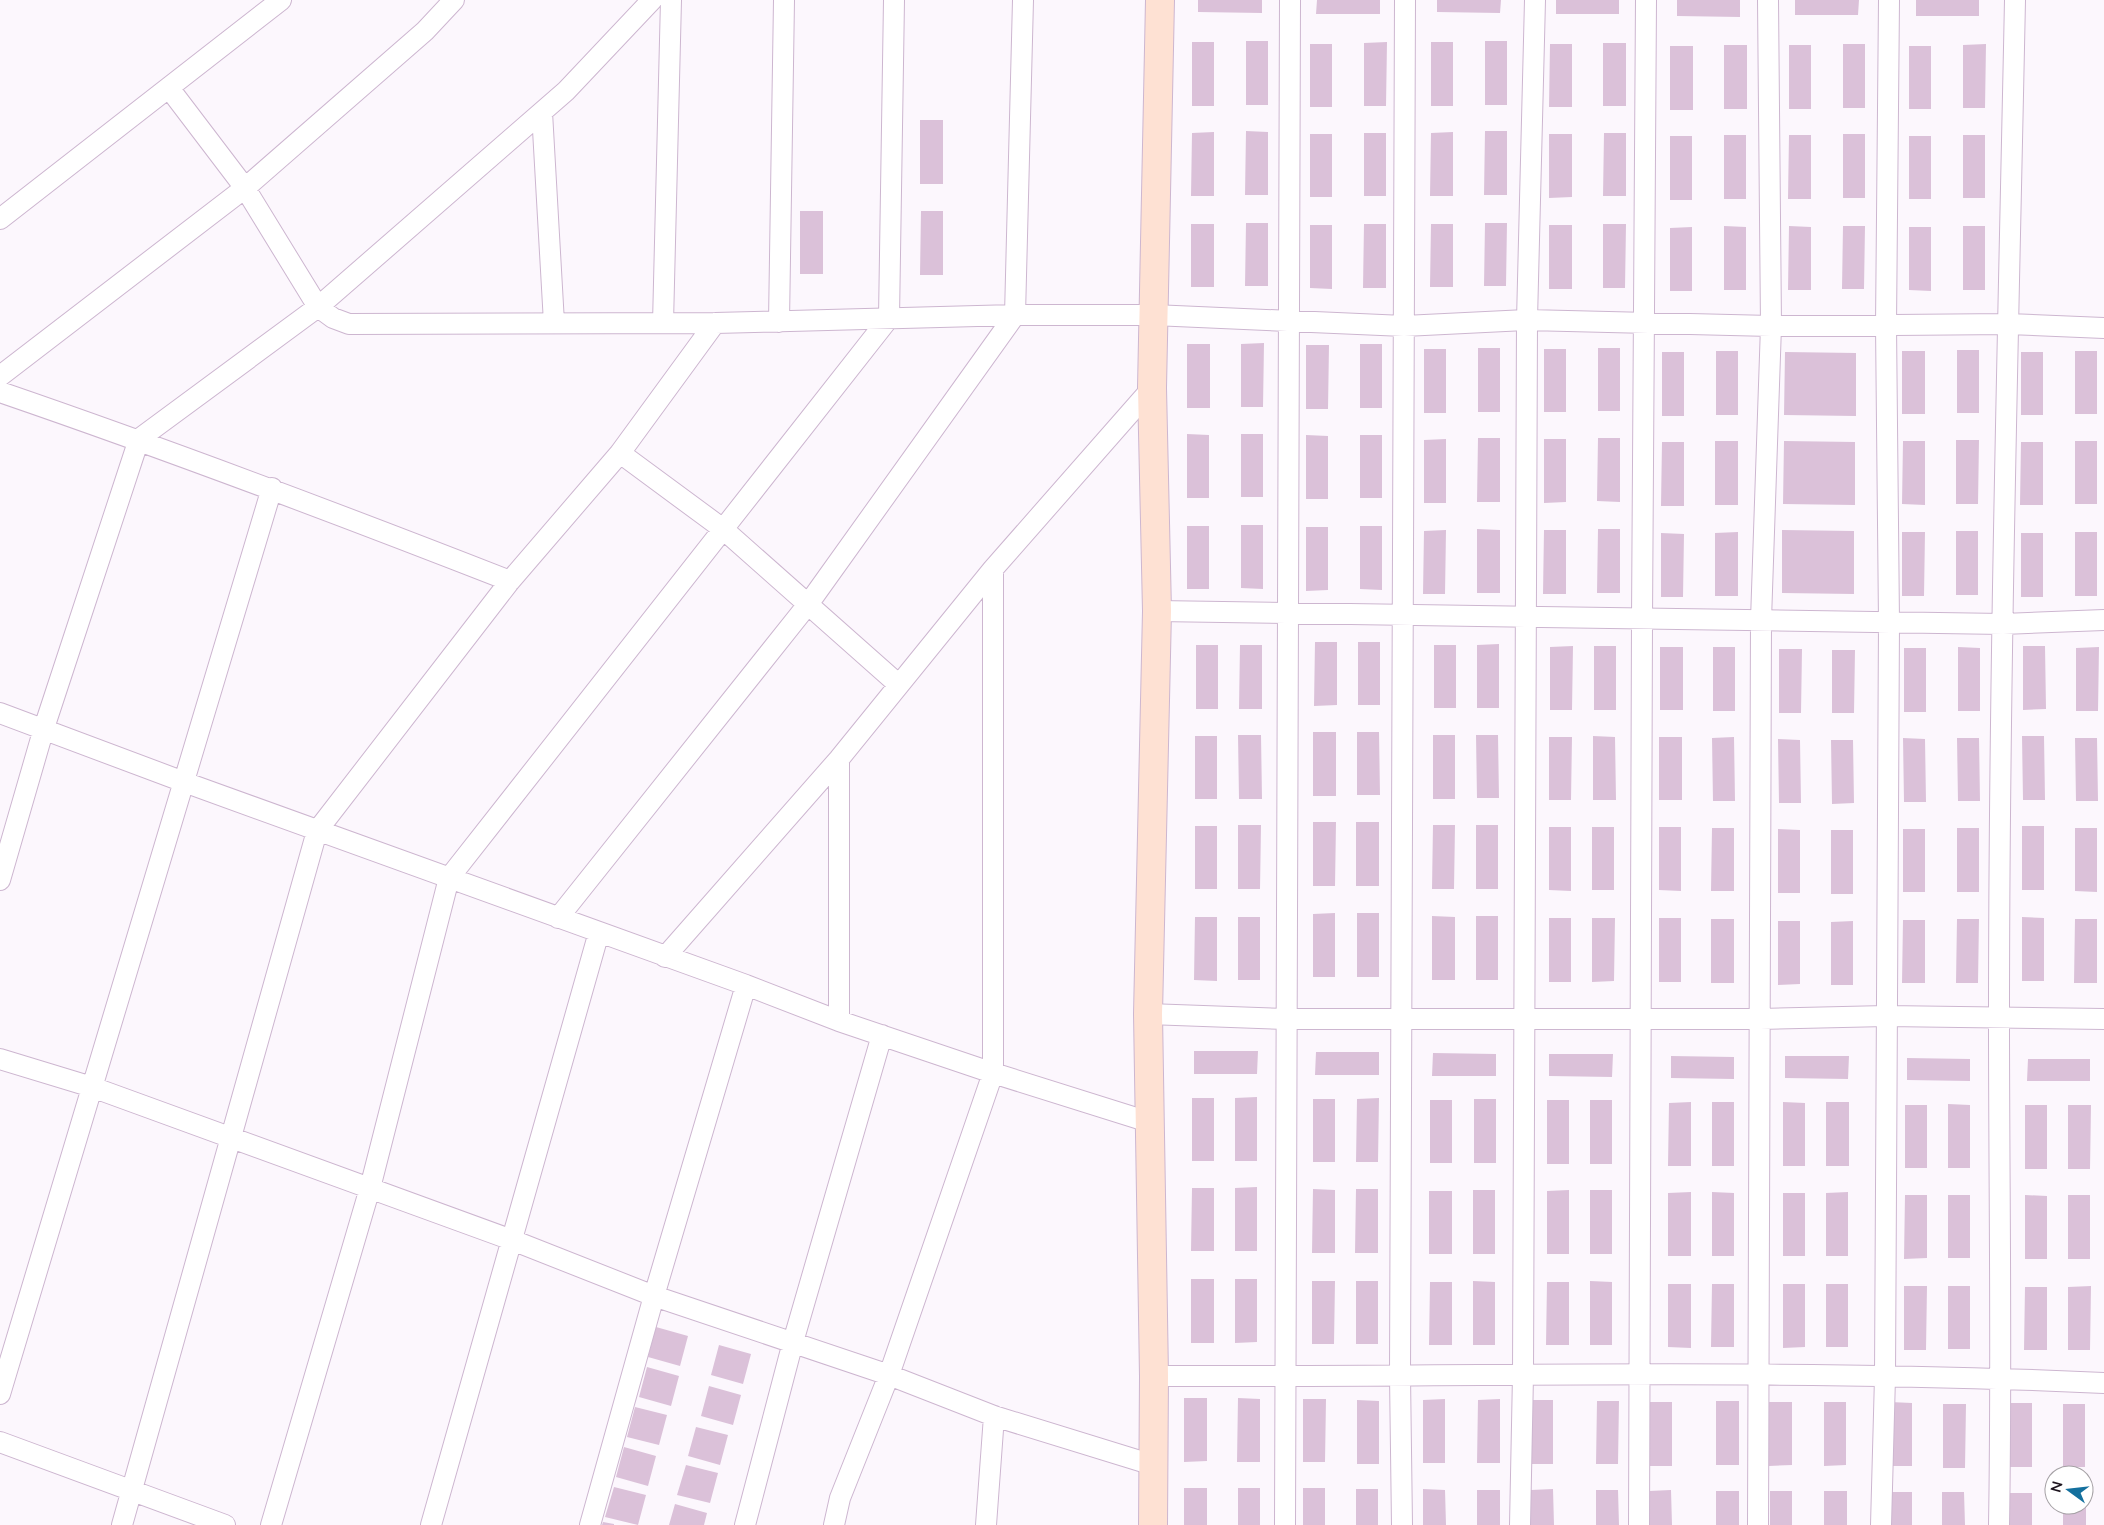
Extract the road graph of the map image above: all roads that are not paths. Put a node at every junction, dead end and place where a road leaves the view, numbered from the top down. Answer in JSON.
{"nodes":[{"id":1,"x":281,"y":0,"type":"edge"},
{"id":2,"x":454,"y":0,"type":"edge"},
{"id":3,"x":652,"y":0,"type":"edge"},
{"id":4,"x":671,"y":0,"type":"edge"},
{"id":5,"x":784,"y":0,"type":"edge"},
{"id":6,"x":894,"y":0,"type":"edge"},
{"id":7,"x":1023,"y":0,"type":"edge"},
{"id":8,"x":1160,"y":0,"type":"edge"},
{"id":9,"x":1290,"y":0,"type":"edge"},
{"id":10,"x":1405,"y":0,"type":"edge"},
{"id":11,"x":1535,"y":0,"type":"edge"},
{"id":12,"x":1646,"y":0,"type":"edge"},
{"id":13,"x":1768,"y":0,"type":"edge"},
{"id":14,"x":1889,"y":0,"type":"edge"},
{"id":15,"x":2015,"y":0,"type":"edge"},
{"id":16,"x":169,"y":88,"type":"junction"},
{"id":17,"x":542,"y":112,"type":"junction"},
{"id":18,"x":245,"y":188,"type":"junction"},
{"id":19,"x":0,"y":219,"type":"edge"},
{"id":20,"x":318,"y":306,"type":"junction"},
{"id":21,"x":1015,"y":315,"type":"junction"},
{"id":22,"x":1154,"y":315,"type":"junction"},
{"id":23,"x":889,"y":318,"type":"junction"},
{"id":24,"x":1287,"y":320,"type":"junction"},
{"id":25,"x":1528,"y":320,"type":"junction"},
{"id":26,"x":779,"y":322,"type":"junction"},
{"id":27,"x":1645,"y":322,"type":"junction"},
{"id":28,"x":554,"y":323,"type":"junction"},
{"id":29,"x":663,"y":323,"type":"junction"},
{"id":30,"x":715,"y":324,"type":"junction"},
{"id":31,"x":2008,"y":324,"type":"junction"},
{"id":32,"x":1886,"y":325,"type":"junction"},
{"id":33,"x":1404,"y":326,"type":"junction"},
{"id":34,"x":1771,"y":326,"type":"junction"},
{"id":35,"x":2104,"y":328,"type":"edge"},
{"id":36,"x":0,"y":376,"type":"edge"},
{"id":37,"x":1152,"y":388,"type":"junction"},
{"id":38,"x":0,"y":392,"type":"edge"},
{"id":39,"x":139,"y":439,"type":"junction"},
{"id":40,"x":620,"y":453,"type":"junction"},
{"id":41,"x":272,"y":488,"type":"junction"},
{"id":42,"x":723,"y":530,"type":"junction"},
{"id":43,"x":993,"y":569,"type":"junction"},
{"id":44,"x":510,"y":581,"type":"junction"},
{"id":45,"x":809,"y":603,"type":"junction"},
{"id":46,"x":1157,"y":611,"type":"junction"},
{"id":47,"x":1288,"y":614,"type":"junction"},
{"id":48,"x":1403,"y":616,"type":"junction"},
{"id":49,"x":1526,"y":617,"type":"junction"},
{"id":50,"x":1642,"y":619,"type":"junction"},
{"id":51,"x":1761,"y":620,"type":"junction"},
{"id":52,"x":2104,"y":620,"type":"edge"},
{"id":53,"x":1889,"y":622,"type":"junction"},
{"id":54,"x":2003,"y":624,"type":"junction"},
{"id":55,"x":899,"y":685,"type":"junction"},
{"id":56,"x":0,"y":713,"type":"edge"},
{"id":57,"x":44,"y":728,"type":"junction"},
{"id":58,"x":839,"y":759,"type":"junction"},
{"id":59,"x":184,"y":782,"type":"junction"},
{"id":60,"x":318,"y":831,"type":"junction"},
{"id":61,"x":449,"y":878,"type":"junction"},
{"id":62,"x":0,"y":880,"type":"edge"},
{"id":63,"x":558,"y":918,"type":"junction"},
{"id":64,"x":599,"y":932,"type":"junction"},
{"id":65,"x":665,"y":957,"type":"junction"},
{"id":66,"x":746,"y":985,"type":"junction"},
{"id":67,"x":1148,"y":1014,"type":"junction"},
{"id":68,"x":1886,"y":1016,"type":"junction"},
{"id":69,"x":1287,"y":1019,"type":"junction"},
{"id":70,"x":1401,"y":1019,"type":"junction"},
{"id":71,"x":1524,"y":1019,"type":"junction"},
{"id":72,"x":1640,"y":1019,"type":"junction"},
{"id":73,"x":1760,"y":1019,"type":"junction"},
{"id":74,"x":1999,"y":1019,"type":"junction"},
{"id":75,"x":2104,"y":1019,"type":"edge"},
{"id":76,"x":839,"y":1021,"type":"junction"},
{"id":77,"x":882,"y":1035,"type":"junction"},
{"id":78,"x":0,"y":1059,"type":"edge"},
{"id":79,"x":993,"y":1073,"type":"junction"},
{"id":80,"x":92,"y":1087,"type":"junction"},
{"id":81,"x":1149,"y":1122,"type":"junction"},
{"id":82,"x":231,"y":1137,"type":"junction"},
{"id":83,"x":370,"y":1188,"type":"junction"},
{"id":84,"x":512,"y":1240,"type":"junction"},
{"id":85,"x":654,"y":1296,"type":"junction"},
{"id":86,"x":793,"y":1342,"type":"junction"},
{"id":87,"x":1758,"y":1374,"type":"junction"},
{"id":88,"x":889,"y":1375,"type":"junction"},
{"id":89,"x":1523,"y":1375,"type":"junction"},
{"id":90,"x":1638,"y":1375,"type":"junction"},
{"id":91,"x":1154,"y":1376,"type":"junction"},
{"id":92,"x":1287,"y":1376,"type":"junction"},
{"id":93,"x":1400,"y":1376,"type":"junction"},
{"id":94,"x":1885,"y":1377,"type":"junction"},
{"id":95,"x":2002,"y":1378,"type":"junction"},
{"id":96,"x":2104,"y":1382,"type":"edge"},
{"id":97,"x":0,"y":1394,"type":"edge"},
{"id":98,"x":994,"y":1416,"type":"junction"},
{"id":99,"x":0,"y":1442,"type":"edge"},
{"id":100,"x":1153,"y":1465,"type":"junction"},
{"id":101,"x":131,"y":1491,"type":"junction"},
{"id":102,"x":122,"y":1525,"type":"edge"},
{"id":103,"x":225,"y":1525,"type":"edge"},
{"id":104,"x":271,"y":1525,"type":"edge"},
{"id":105,"x":431,"y":1525,"type":"edge"},
{"id":106,"x":590,"y":1525,"type":"edge"},
{"id":107,"x":745,"y":1525,"type":"edge"},
{"id":108,"x":834,"y":1525,"type":"edge"},
{"id":109,"x":986,"y":1525,"type":"edge"},
{"id":110,"x":1153,"y":1525,"type":"edge"},
{"id":111,"x":1285,"y":1525,"type":"edge"},
{"id":112,"x":1402,"y":1525,"type":"edge"},
{"id":113,"x":1520,"y":1525,"type":"edge"},
{"id":114,"x":1640,"y":1525,"type":"edge"},
{"id":115,"x":1758,"y":1525,"type":"edge"},
{"id":116,"x":1881,"y":1525,"type":"edge"},
{"id":117,"x":1999,"y":1525,"type":"edge"}],
"edges":[{"from":1,"to":16,"type":"street"},
{"from":2,"to":18,"type":"street"},
{"from":3,"to":17,"type":"street"},
{"from":4,"to":29,"type":"street"},
{"from":5,"to":26,"type":"street"},
{"from":6,"to":23,"type":"street"},
{"from":7,"to":21,"type":"street"},
{"from":8,"to":22,"type":"street"},
{"from":9,"to":24,"type":"street"},
{"from":10,"to":33,"type":"street"},
{"from":11,"to":25,"type":"street"},
{"from":12,"to":27,"type":"street"},
{"from":13,"to":34,"type":"street"},
{"from":14,"to":32,"type":"street"},
{"from":15,"to":31,"type":"street"},
{"from":16,"to":18,"type":"street"},
{"from":16,"to":19,"type":"street"},
{"from":17,"to":20,"type":"street"},
{"from":17,"to":28,"type":"street"},
{"from":18,"to":20,"type":"street"},
{"from":18,"to":36,"type":"street"},
{"from":20,"to":28,"type":"street"},
{"from":20,"to":39,"type":"street"},
{"from":21,"to":22,"type":"street"},
{"from":21,"to":23,"type":"street"},
{"from":21,"to":45,"type":"street"},
{"from":22,"to":24,"type":"street"},
{"from":22,"to":37,"type":"street"},
{"from":23,"to":26,"type":"street"},
{"from":23,"to":42,"type":"street"},
{"from":24,"to":33,"type":"street"},
{"from":24,"to":47,"type":"street"},
{"from":25,"to":27,"type":"street"},
{"from":25,"to":33,"type":"street"},
{"from":25,"to":49,"type":"street"},
{"from":26,"to":30,"type":"street"},
{"from":27,"to":34,"type":"street"},
{"from":27,"to":50,"type":"street"},
{"from":28,"to":29,"type":"street"},
{"from":29,"to":30,"type":"street"},
{"from":30,"to":40,"type":"street"},
{"from":31,"to":32,"type":"street"},
{"from":31,"to":35,"type":"street"},
{"from":31,"to":54,"type":"street"},
{"from":32,"to":34,"type":"street"},
{"from":32,"to":53,"type":"street"},
{"from":33,"to":48,"type":"street"},
{"from":34,"to":51,"type":"street"},
{"from":37,"to":43,"type":"street"},
{"from":37,"to":46,"type":"street"},
{"from":38,"to":39,"type":"street"},
{"from":39,"to":41,"type":"street"},
{"from":39,"to":57,"type":"street"},
{"from":40,"to":42,"type":"street"},
{"from":40,"to":44,"type":"street"},
{"from":41,"to":44,"type":"street"},
{"from":41,"to":59,"type":"street"},
{"from":42,"to":45,"type":"street"},
{"from":42,"to":61,"type":"street"},
{"from":43,"to":55,"type":"street"},
{"from":43,"to":79,"type":"street"},
{"from":44,"to":60,"type":"street"},
{"from":45,"to":55,"type":"street"},
{"from":45,"to":63,"type":"street"},
{"from":46,"to":47,"type":"street"},
{"from":46,"to":67,"type":"street"},
{"from":47,"to":48,"type":"street"},
{"from":47,"to":69,"type":"street"},
{"from":48,"to":49,"type":"street"},
{"from":48,"to":70,"type":"street"},
{"from":49,"to":50,"type":"street"},
{"from":49,"to":71,"type":"street"},
{"from":50,"to":51,"type":"street"},
{"from":50,"to":72,"type":"street"},
{"from":51,"to":53,"type":"street"},
{"from":51,"to":73,"type":"street"},
{"from":52,"to":54,"type":"street"},
{"from":53,"to":54,"type":"street"},
{"from":53,"to":68,"type":"street"},
{"from":54,"to":74,"type":"street"},
{"from":55,"to":58,"type":"street"},
{"from":56,"to":57,"type":"street"},
{"from":57,"to":59,"type":"street"},
{"from":57,"to":62,"type":"street"},
{"from":58,"to":65,"type":"street"},
{"from":58,"to":76,"type":"street"},
{"from":59,"to":60,"type":"street"},
{"from":59,"to":80,"type":"street"},
{"from":60,"to":61,"type":"street"},
{"from":60,"to":82,"type":"street"},
{"from":61,"to":63,"type":"street"},
{"from":61,"to":83,"type":"street"},
{"from":63,"to":64,"type":"street"},
{"from":64,"to":65,"type":"street"},
{"from":64,"to":84,"type":"street"},
{"from":65,"to":66,"type":"street"},
{"from":66,"to":76,"type":"street"},
{"from":66,"to":85,"type":"street"},
{"from":67,"to":69,"type":"street"},
{"from":67,"to":81,"type":"street"},
{"from":68,"to":73,"type":"street"},
{"from":68,"to":74,"type":"street"},
{"from":68,"to":94,"type":"street"},
{"from":69,"to":70,"type":"street"},
{"from":69,"to":92,"type":"street"},
{"from":70,"to":71,"type":"street"},
{"from":70,"to":93,"type":"street"},
{"from":71,"to":72,"type":"street"},
{"from":71,"to":89,"type":"street"},
{"from":72,"to":73,"type":"street"},
{"from":72,"to":90,"type":"street"},
{"from":73,"to":87,"type":"street"},
{"from":74,"to":75,"type":"street"},
{"from":74,"to":95,"type":"street"},
{"from":76,"to":77,"type":"street"},
{"from":77,"to":79,"type":"street"},
{"from":77,"to":86,"type":"street"},
{"from":78,"to":80,"type":"street"},
{"from":79,"to":81,"type":"street"},
{"from":79,"to":88,"type":"street"},
{"from":80,"to":82,"type":"street"},
{"from":80,"to":97,"type":"street"},
{"from":81,"to":91,"type":"street"},
{"from":82,"to":83,"type":"street"},
{"from":82,"to":101,"type":"street"},
{"from":83,"to":84,"type":"street"},
{"from":83,"to":104,"type":"street"},
{"from":84,"to":85,"type":"street"},
{"from":84,"to":105,"type":"street"},
{"from":85,"to":86,"type":"street"},
{"from":85,"to":106,"type":"street"},
{"from":86,"to":88,"type":"street"},
{"from":86,"to":107,"type":"street"},
{"from":87,"to":90,"type":"street"},
{"from":87,"to":94,"type":"street"},
{"from":87,"to":115,"type":"street"},
{"from":88,"to":98,"type":"street"},
{"from":88,"to":108,"type":"street"},
{"from":89,"to":90,"type":"street"},
{"from":89,"to":93,"type":"street"},
{"from":89,"to":113,"type":"street"},
{"from":90,"to":114,"type":"street"},
{"from":91,"to":92,"type":"street"},
{"from":91,"to":100,"type":"street"},
{"from":92,"to":93,"type":"street"},
{"from":92,"to":111,"type":"street"},
{"from":93,"to":112,"type":"street"},
{"from":94,"to":95,"type":"street"},
{"from":94,"to":116,"type":"street"},
{"from":95,"to":96,"type":"street"},
{"from":95,"to":117,"type":"street"},
{"from":98,"to":100,"type":"street"},
{"from":98,"to":109,"type":"street"},
{"from":99,"to":101,"type":"street"},
{"from":100,"to":110,"type":"street"},
{"from":101,"to":102,"type":"street"},
{"from":101,"to":103,"type":"street"}]}
